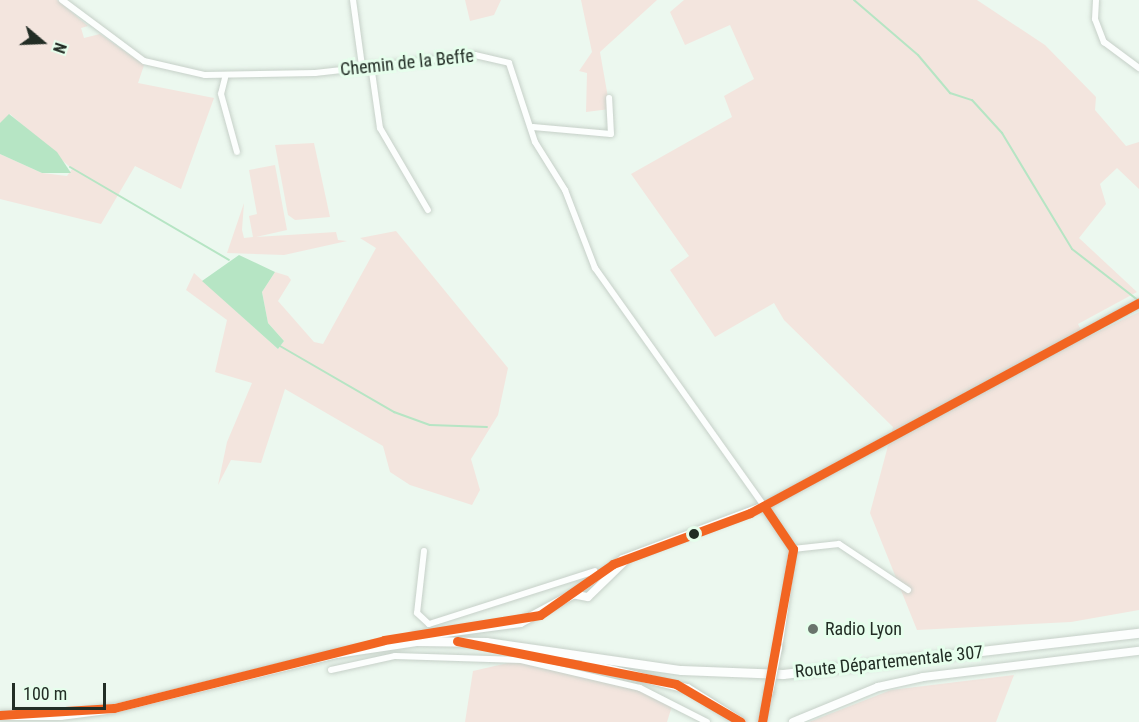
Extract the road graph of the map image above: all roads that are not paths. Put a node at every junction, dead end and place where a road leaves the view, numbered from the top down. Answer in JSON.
{"nodes":[{"id":1,"x":62,"y":0,"type":"edge"},
{"id":2,"x":353,"y":0,"type":"edge"},
{"id":3,"x":1096,"y":0,"type":"edge"},
{"id":4,"x":371,"y":65,"type":"junction"},
{"id":5,"x":362,"y":66,"type":"junction"},
{"id":6,"x":1139,"y":68,"type":"edge"},
{"id":7,"x":225,"y":78,"type":"junction"},
{"id":8,"x":609,"y":98,"type":"dead end"},
{"id":9,"x":533,"y":127,"type":"junction"},
{"id":10,"x":237,"y":152,"type":"dead end"},
{"id":11,"x":428,"y":210,"type":"dead end"},
{"id":12,"x":1138,"y":304,"type":"edge"},
{"id":13,"x":764,"y":506,"type":"junction"},
{"id":14,"x":793,"y":549,"type":"junction"},
{"id":15,"x":424,"y":551,"type":"dead end"},
{"id":16,"x":595,"y":571,"type":"dead end"},
{"id":17,"x":559,"y":582,"type":"junction"},
{"id":18,"x":908,"y":590,"type":"dead end"},
{"id":19,"x":572,"y":594,"type":"junction"},
{"id":20,"x":1139,"y":633,"type":"edge"},
{"id":21,"x":486,"y":642,"type":"junction"},
{"id":22,"x":1139,"y":651,"type":"edge"},
{"id":23,"x":336,"y":653,"type":"junction"},
{"id":24,"x":331,"y":670,"type":"dead end"},
{"id":25,"x":0,"y":715,"type":"edge"},
{"id":26,"x":707,"y":722,"type":"edge"},
{"id":27,"x":741,"y":722,"type":"edge"},
{"id":28,"x":762,"y":722,"type":"edge"},
{"id":29,"x":793,"y":722,"type":"edge"}],
"edges":[{"from":1,"to":7,"type":"street","name":"Chemin de la Beffe"},
{"from":2,"to":5,"type":"street"},
{"from":3,"to":6,"type":"street"},
{"from":4,"to":5,"type":"street","name":"Chemin de la Beffe"},
{"from":4,"to":9,"type":"street","name":"Chemin de la Beffe"},
{"from":4,"to":11,"type":"street"},
{"from":5,"to":7,"type":"street","name":"Chemin de la Beffe"},
{"from":7,"to":10,"type":"street"},
{"from":8,"to":9,"type":"street"},
{"from":9,"to":13,"type":"street","name":"Chemin de la Beffe"},
{"from":12,"to":13,"type":"street"},
{"from":13,"to":14,"type":"street"},
{"from":13,"to":19,"type":"street"},
{"from":14,"to":18,"type":"street"},
{"from":14,"to":28,"type":"street","bridge":true},
{"from":15,"to":17,"type":"street"},
{"from":16,"to":17,"type":"street"},
{"from":17,"to":19,"type":"street"},
{"from":19,"to":23,"type":"main road"},
{"from":20,"to":21,"type":"main road","name":"Route Départementale 307"},
{"from":21,"to":23,"type":"main road","name":"Route Départementale 307"},
{"from":21,"to":27,"type":"main road"},
{"from":22,"to":29,"type":"street"},
{"from":23,"to":25,"type":"main road","name":"Route Départementale 307"},
{"from":24,"to":26,"type":"street"}]}
